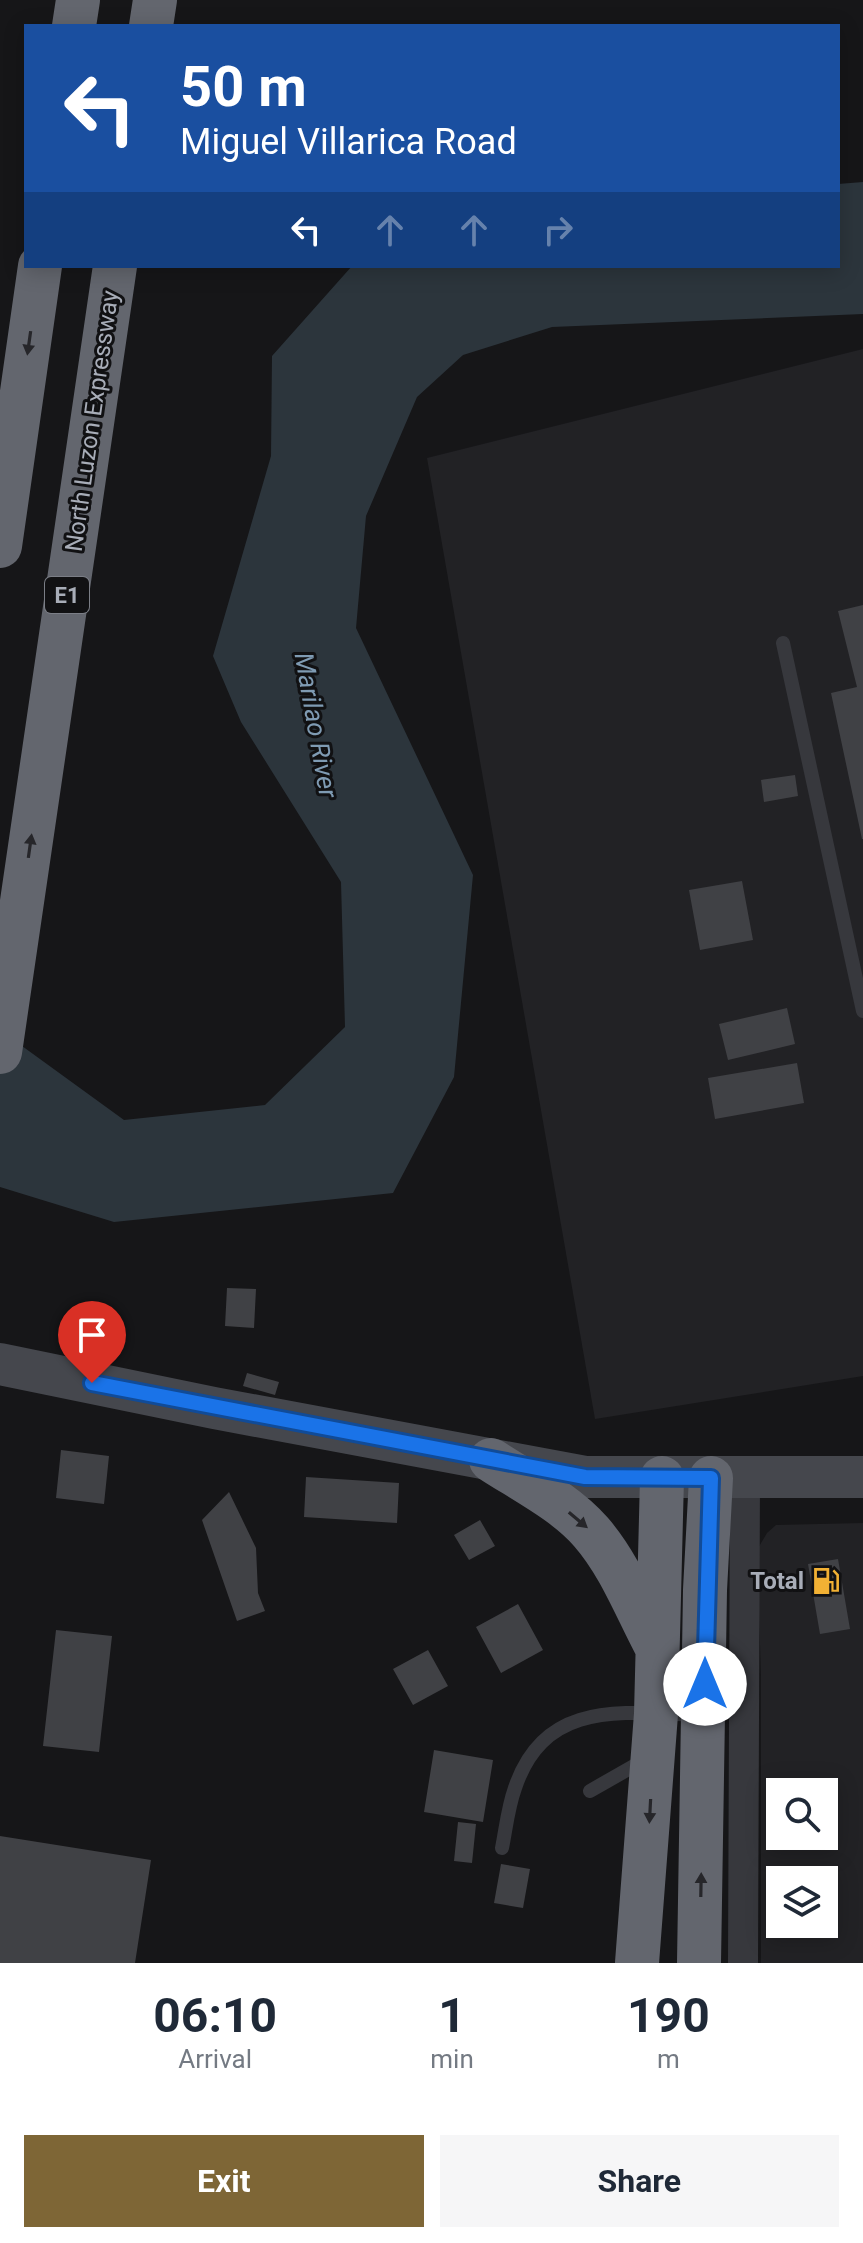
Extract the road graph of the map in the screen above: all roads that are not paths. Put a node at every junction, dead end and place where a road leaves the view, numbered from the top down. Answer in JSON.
{"nodes":[{"id":1,"x":78,"y":0,"type":"edge"},
{"id":2,"x":155,"y":0,"type":"edge"},
{"id":3,"x":74,"y":24,"type":"edge"},
{"id":4,"x":151,"y":24,"type":"edge"},
{"id":5,"x":40,"y":268,"type":"edge"},
{"id":6,"x":115,"y":268,"type":"edge"},
{"id":7,"x":0,"y":546,"type":"edge"},
{"id":8,"x":783,"y":643,"type":"dead end"},
{"id":9,"x":863,"y":1011,"type":"edge"},
{"id":10,"x":0,"y":1052,"type":"edge"},
{"id":11,"x":15,"y":1367,"type":"edge"},
{"id":12,"x":491,"y":1460,"type":"junction"},
{"id":13,"x":863,"y":1477,"type":"edge"},
{"id":14,"x":662,"y":1478,"type":"junction"},
{"id":15,"x":728,"y":1479,"type":"junction"},
{"id":16,"x":658,"y":1649,"type":"junction"},
{"id":17,"x":705,"y":1716,"type":"junction"},
{"id":18,"x":654,"y":1734,"type":"junction"},
{"id":19,"x":590,"y":1791,"type":"dead end"},
{"id":20,"x":502,"y":1848,"type":"dead end"},
{"id":21,"x":637,"y":1963,"type":"edge"},
{"id":22,"x":699,"y":1963,"type":"edge"},
{"id":23,"x":743,"y":1963,"type":"edge"}],
"edges":[{"from":1,"to":3,"type":"highway"},
{"from":2,"to":4,"type":"highway"},
{"from":5,"to":7,"type":"highway","one_way":true},
{"from":10,"to":6,"type":"highway","name":"North Luzon Expressway","number":"E1","one_way":true},
{"from":8,"to":9,"type":"lane"},
{"from":11,"to":12,"type":"main road"},
{"from":12,"to":14,"type":"main road"},
{"from":12,"to":16,"type":"highway","one_way":true},
{"from":13,"to":15,"type":"main road"},
{"from":14,"to":15,"type":"main road"},
{"from":14,"to":16,"type":"highway"},
{"from":15,"to":17,"type":"highway"},
{"from":15,"to":23,"type":"street"},
{"from":16,"to":18,"type":"highway"},
{"from":17,"to":18,"type":"lane"},
{"from":22,"to":17,"type":"highway","one_way":true},
{"from":18,"to":19,"type":"lane"},
{"from":18,"to":20,"type":"lane"},
{"from":18,"to":21,"type":"highway","one_way":true}]}
